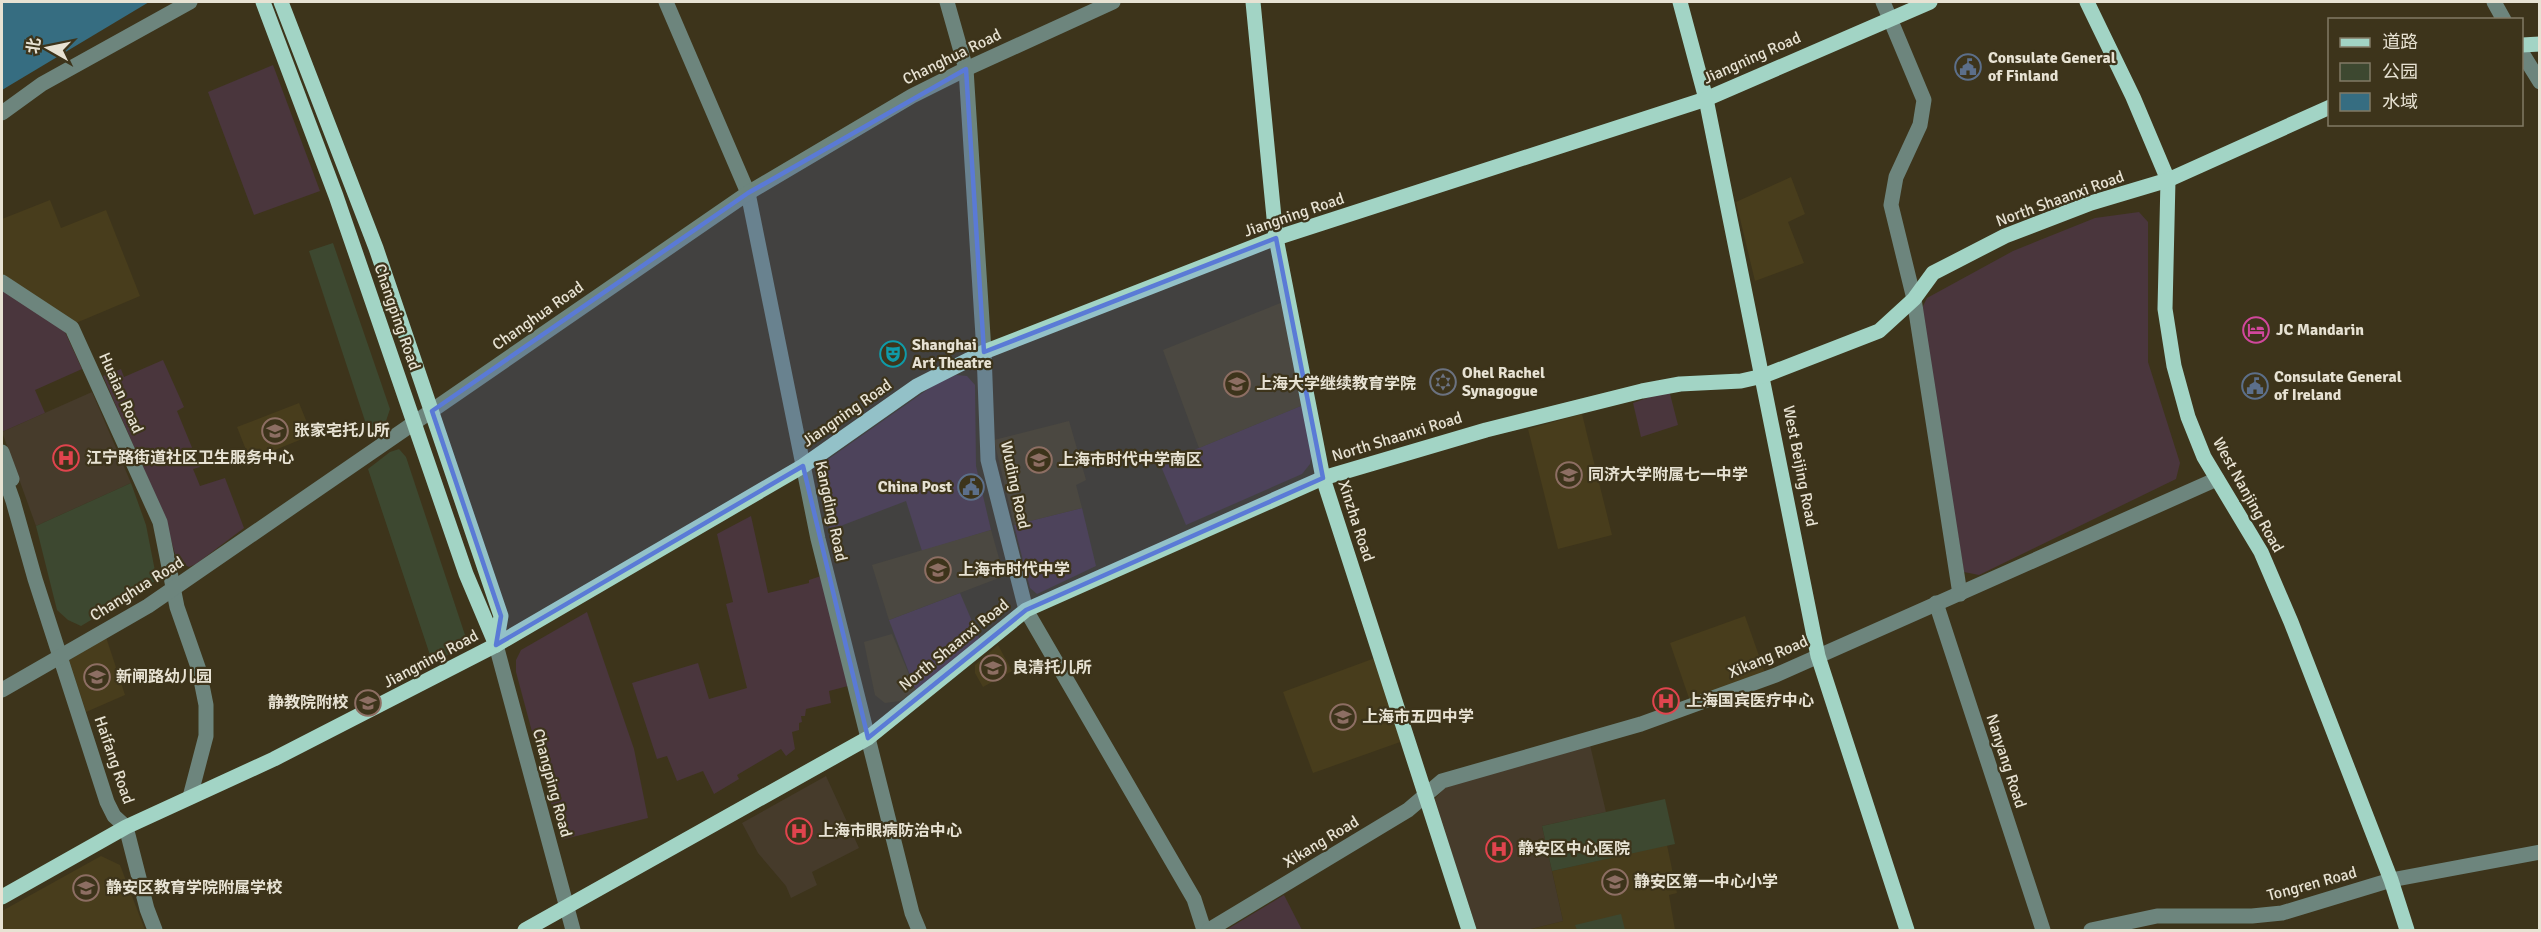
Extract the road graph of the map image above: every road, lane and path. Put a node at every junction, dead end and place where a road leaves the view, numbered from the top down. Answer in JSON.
{"nodes":[{"id":1,"x":190,"y":2,"type":"edge"},
{"id":2,"x":263,"y":2,"type":"edge"},
{"id":3,"x":281,"y":2,"type":"edge"},
{"id":4,"x":666,"y":2,"type":"edge"},
{"id":5,"x":946,"y":2,"type":"edge"},
{"id":6,"x":1113,"y":2,"type":"edge"},
{"id":7,"x":1253,"y":2,"type":"edge"},
{"id":8,"x":1680,"y":2,"type":"edge"},
{"id":9,"x":1883,"y":2,"type":"edge"},
{"id":10,"x":1930,"y":2,"type":"edge"},
{"id":11,"x":2087,"y":2,"type":"edge"},
{"id":12,"x":2494,"y":2,"type":"edge"},
{"id":13,"x":2503,"y":18,"type":"edge"},
{"id":14,"x":1890,"y":19,"type":"junction"},
{"id":15,"x":2540,"y":44,"type":"edge"},
{"id":16,"x":2523,"y":45,"type":"edge"},
{"id":17,"x":2523,"y":55,"type":"edge"},
{"id":18,"x":966,"y":69,"type":"junction"},
{"id":19,"x":2540,"y":82,"type":"edge"},
{"id":20,"x":1706,"y":99,"type":"junction"},
{"id":21,"x":2328,"y":108,"type":"edge"},
{"id":22,"x":2,"y":113,"type":"edge"},
{"id":23,"x":2168,"y":180,"type":"junction"},
{"id":24,"x":748,"y":193,"type":"junction"},
{"id":25,"x":1276,"y":238,"type":"junction"},
{"id":26,"x":2,"y":282,"type":"edge"},
{"id":27,"x":1914,"y":299,"type":"junction"},
{"id":28,"x":984,"y":352,"type":"junction"},
{"id":29,"x":1763,"y":376,"type":"junction"},
{"id":30,"x":432,"y":411,"type":"junction"},
{"id":31,"x":415,"y":423,"type":"junction"},
{"id":32,"x":2,"y":452,"type":"edge"},
{"id":33,"x":803,"y":466,"type":"junction"},
{"id":34,"x":2,"y":471,"type":"edge"},
{"id":35,"x":1323,"y":478,"type":"junction"},
{"id":36,"x":2217,"y":479,"type":"junction"},
{"id":37,"x":174,"y":588,"type":"junction"},
{"id":38,"x":1960,"y":594,"type":"junction"},
{"id":39,"x":43,"y":598,"type":"junction"},
{"id":40,"x":1936,"y":603,"type":"junction"},
{"id":41,"x":1026,"y":610,"type":"junction"},
{"id":42,"x":496,"y":645,"type":"junction"},
{"id":43,"x":1818,"y":656,"type":"junction"},
{"id":44,"x":60,"y":657,"type":"junction"},
{"id":45,"x":2,"y":690,"type":"edge"},
{"id":46,"x":868,"y":738,"type":"junction"},
{"id":47,"x":1427,"y":796,"type":"junction"},
{"id":48,"x":190,"y":797,"type":"junction"},
{"id":49,"x":126,"y":827,"type":"junction"},
{"id":50,"x":2540,"y":852,"type":"edge"},
{"id":51,"x":2391,"y":880,"type":"junction"},
{"id":52,"x":2,"y":897,"type":"edge"},
{"id":53,"x":567,"y":908,"type":"junction"},
{"id":54,"x":2253,"y":923,"type":"edge"},
{"id":55,"x":154,"y":930,"type":"edge"},
{"id":56,"x":525,"y":930,"type":"edge"},
{"id":57,"x":573,"y":930,"type":"edge"},
{"id":58,"x":919,"y":930,"type":"edge"},
{"id":59,"x":1204,"y":930,"type":"edge"},
{"id":60,"x":1209,"y":930,"type":"edge"},
{"id":61,"x":1469,"y":930,"type":"edge"},
{"id":62,"x":1907,"y":930,"type":"edge"},
{"id":63,"x":2043,"y":930,"type":"edge"},
{"id":64,"x":2091,"y":930,"type":"edge"},
{"id":65,"x":2407,"y":930,"type":"edge"}],
"edges":[{"from":1,"to":22,"type":"street"},
{"from":2,"to":31,"type":"main road","name":"Changping Road"},
{"from":3,"to":30,"type":"main road","name":"Changping Road"},
{"from":4,"to":24,"type":"street","name":"Kangding Road"},
{"from":5,"to":18,"type":"street","name":"Wuding Road"},
{"from":6,"to":18,"type":"street","name":"Changhua Road"},
{"from":7,"to":25,"type":"main road","name":"Xinzha Road"},
{"from":8,"to":20,"type":"main road","name":"West Beijing Road"},
{"from":9,"to":14,"type":"street"},
{"from":10,"to":14,"type":"main road","name":"Jiangning Road"},
{"from":11,"to":23,"type":"main road","name":"West Nanjing Road"},
{"from":12,"to":13,"type":"street"},
{"from":14,"to":20,"type":"main road","name":"Jiangning Road"},
{"from":14,"to":27,"type":"street"},
{"from":15,"to":16,"type":"main road"},
{"from":17,"to":19,"type":"street"},
{"from":18,"to":24,"type":"street","name":"Changhua Road"},
{"from":18,"to":28,"type":"street","name":"Wuding Road"},
{"from":20,"to":25,"type":"main road","name":"Jiangning Road"},
{"from":20,"to":29,"type":"main road","name":"West Beijing Road"},
{"from":21,"to":23,"type":"main road","name":"North Shaanxi Road"},
{"from":23,"to":27,"type":"main road","name":"North Shaanxi Road"},
{"from":23,"to":36,"type":"main road","name":"West Nanjing Road"},
{"from":24,"to":30,"type":"street","name":"Changhua Road"},
{"from":24,"to":33,"type":"street","name":"Kangding Road"},
{"from":25,"to":28,"type":"main road","name":"Jiangning Road"},
{"from":25,"to":35,"type":"main road","name":"Xinzha Road"},
{"from":26,"to":37,"type":"street","name":"Huaian Road"},
{"from":27,"to":29,"type":"main road","name":"North Shaanxi Road"},
{"from":27,"to":38,"type":"street"},
{"from":28,"to":33,"type":"main road","name":"Jiangning Road"},
{"from":28,"to":41,"type":"street","name":"Wuding Road"},
{"from":29,"to":35,"type":"main road","name":"North Shaanxi Road"},
{"from":29,"to":43,"type":"main road","name":"West Beijing Road"},
{"from":30,"to":31,"type":"street","name":"Changhua Road"},
{"from":30,"to":42,"type":"main road","name":"Changping Road"},
{"from":31,"to":37,"type":"street","name":"Changhua Road"},
{"from":31,"to":42,"type":"main road","name":"Changping Road"},
{"from":32,"to":39,"type":"street","name":"Haifang Road"},
{"from":33,"to":42,"type":"main road","name":"Jiangning Road"},
{"from":33,"to":46,"type":"street","name":"Kangding Road"},
{"from":34,"to":39,"type":"street","name":"Haifang Road"},
{"from":35,"to":41,"type":"main road","name":"North Shaanxi Road"},
{"from":35,"to":47,"type":"main road","name":"Xinzha Road"},
{"from":36,"to":38,"type":"street","name":"Xikang Road"},
{"from":36,"to":51,"type":"main road","name":"West Nanjing Road"},
{"from":37,"to":44,"type":"street","name":"Changhua Road"},
{"from":37,"to":48,"type":"street","name":"Huaian Road"},
{"from":38,"to":40,"type":"street","name":"Xikang Road"},
{"from":39,"to":44,"type":"street","name":"Haifang Road"},
{"from":40,"to":43,"type":"street","name":"Xikang Road"},
{"from":40,"to":63,"type":"street","name":"Nanyang Road"},
{"from":41,"to":46,"type":"main road","name":"North Shaanxi Road"},
{"from":41,"to":59,"type":"street","name":"Wuding Road"},
{"from":42,"to":48,"type":"main road","name":"Jiangning Road"},
{"from":42,"to":53,"type":"street","name":"Changping Road"},
{"from":43,"to":47,"type":"street","name":"Xikang Road"},
{"from":43,"to":62,"type":"main road","name":"West Beijing Road"},
{"from":44,"to":45,"type":"street","name":"Changhua Road"},
{"from":44,"to":49,"type":"street","name":"Haifang Road"},
{"from":46,"to":53,"type":"main road","name":"North Shaanxi Road"},
{"from":46,"to":58,"type":"street","name":"Kangding Road"},
{"from":47,"to":60,"type":"street","name":"Xikang Road"},
{"from":47,"to":61,"type":"main road","name":"Xinzha Road"},
{"from":48,"to":49,"type":"main road","name":"Jiangning Road"},
{"from":49,"to":52,"type":"main road","name":"Jiangning Road"},
{"from":49,"to":55,"type":"street","name":"Haifang Road"},
{"from":50,"to":51,"type":"street","name":"Tongren Road"},
{"from":51,"to":54,"type":"street","name":"Tongren Road"},
{"from":51,"to":65,"type":"main road","name":"West Nanjing Road"},
{"from":53,"to":56,"type":"main road","name":"North Shaanxi Road"},
{"from":53,"to":57,"type":"street","name":"Changping Road"},
{"from":54,"to":64,"type":"street","name":"Tongren Road"}]}
